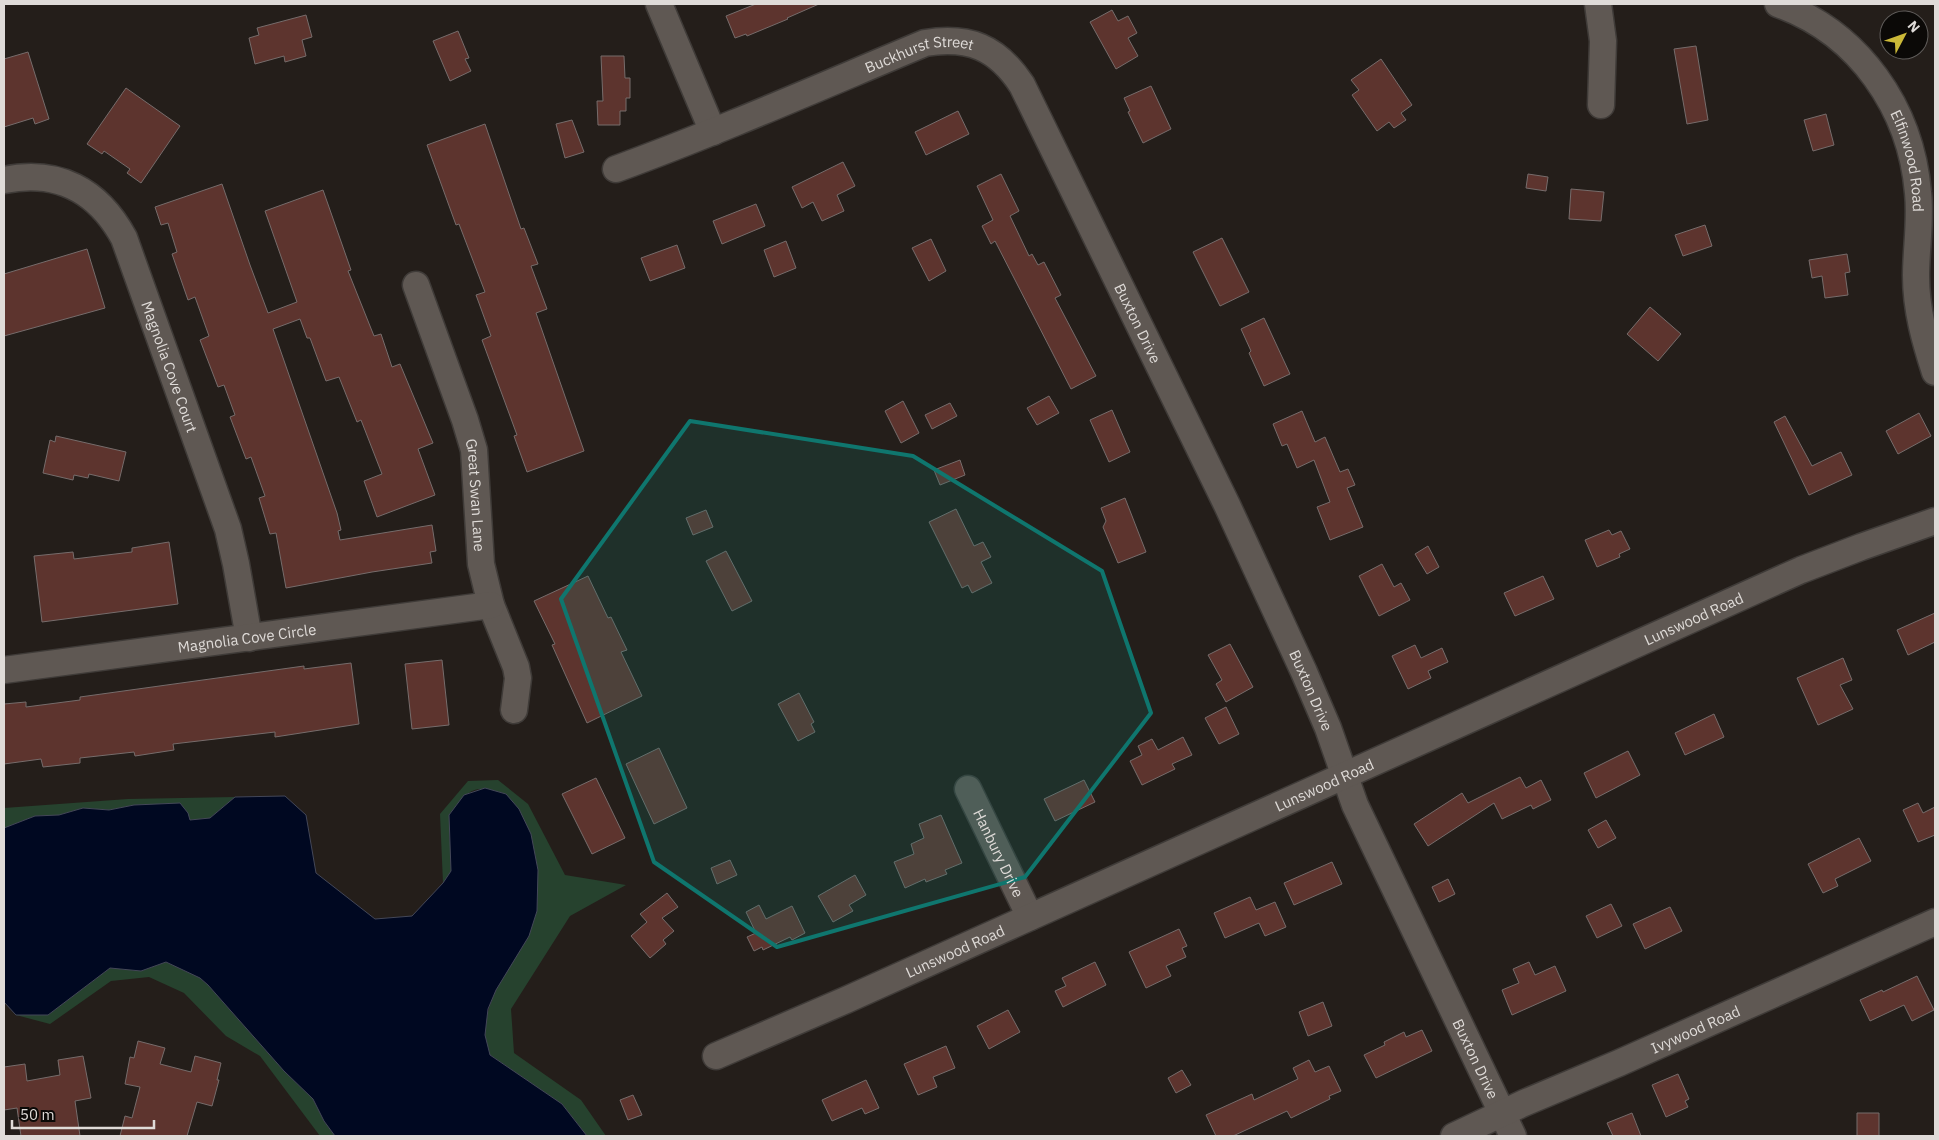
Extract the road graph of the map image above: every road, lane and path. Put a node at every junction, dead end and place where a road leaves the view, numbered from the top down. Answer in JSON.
{"nodes":[{"id":1,"x":660,"y":4,"type":"edge"},
{"id":2,"x":1598,"y":4,"type":"edge"},
{"id":3,"x":1778,"y":4,"type":"edge"},
{"id":4,"x":1601,"y":105,"type":"dead end"},
{"id":5,"x":713,"y":132,"type":"junction"},
{"id":6,"x":616,"y":169,"type":"dead end"},
{"id":7,"x":4,"y":180,"type":"edge"},
{"id":8,"x":1112,"y":270,"type":"joint"},
{"id":9,"x":416,"y":285,"type":"dead end"},
{"id":10,"x":1935,"y":372,"type":"edge"},
{"id":11,"x":1935,"y":521,"type":"edge"},
{"id":12,"x":491,"y":605,"type":"junction"},
{"id":13,"x":250,"y":638,"type":"junction"},
{"id":14,"x":4,"y":670,"type":"edge"},
{"id":15,"x":514,"y":710,"type":"dead end"},
{"id":16,"x":1344,"y":775,"type":"junction"},
{"id":17,"x":968,"y":789,"type":"dead end"},
{"id":18,"x":1030,"y":917,"type":"junction"},
{"id":19,"x":1935,"y":922,"type":"edge"},
{"id":20,"x":716,"y":1056,"type":"dead end"},
{"id":21,"x":1508,"y":1125,"type":"edge"},
{"id":22,"x":1454,"y":1136,"type":"edge"}],
"edges":[{"from":1,"to":5,"type":"street"},
{"from":2,"to":4,"type":"street"},
{"from":3,"to":10,"type":"street","name":"Elfinwood Road"},
{"from":5,"to":6,"type":"street","name":"Buckhurst Street"},
{"from":5,"to":8,"type":"street","name":"Buckhurst Street"},
{"from":7,"to":13,"type":"street","name":"Magnolia Cove Court"},
{"from":8,"to":16,"type":"street","name":"Buxton Drive"},
{"from":9,"to":12,"type":"street","name":"Great Swan Lane"},
{"from":11,"to":16,"type":"street","name":"Lunswood Road"},
{"from":12,"to":13,"type":"street","name":"Magnolia Cove Circle"},
{"from":12,"to":15,"type":"street","name":"Great Swan Lane"},
{"from":13,"to":14,"type":"street","name":"Magnolia Cove Circle"},
{"from":16,"to":18,"type":"street","name":"Lunswood Road"},
{"from":16,"to":21,"type":"street","name":"Buxton Drive"},
{"from":17,"to":18,"type":"street","name":"Hanbury Drive"},
{"from":18,"to":20,"type":"street","name":"Lunswood Road"},
{"from":19,"to":21,"type":"street","name":"Ivywood Road"},
{"from":21,"to":22,"type":"street","name":"Ivywood Road"}]}
